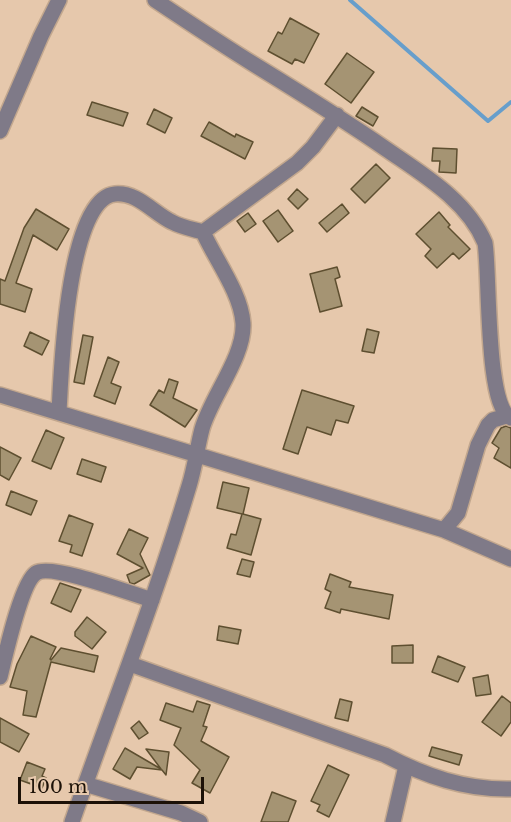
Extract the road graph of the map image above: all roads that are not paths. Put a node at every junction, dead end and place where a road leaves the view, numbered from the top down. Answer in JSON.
{"nodes":[{"id":1,"x":59,"y":0,"type":"edge"},
{"id":2,"x":155,"y":0,"type":"edge"},
{"id":3,"x":6,"y":103,"type":"edge"},
{"id":4,"x":337,"y":115,"type":"junction"},
{"id":5,"x":0,"y":131,"type":"edge"},
{"id":6,"x":202,"y":232,"type":"junction"},
{"id":7,"x":0,"y":395,"type":"edge"},
{"id":8,"x":59,"y":412,"type":"junction"},
{"id":9,"x":508,"y":417,"type":"edge"},
{"id":10,"x":198,"y":456,"type":"junction"},
{"id":11,"x":444,"y":530,"type":"junction"},
{"id":12,"x":511,"y":559,"type":"edge"},
{"id":13,"x":152,"y":600,"type":"junction"},
{"id":14,"x":130,"y":664,"type":"junction"},
{"id":15,"x":0,"y":674,"type":"edge"},
{"id":16,"x":406,"y":766,"type":"junction"},
{"id":17,"x":86,"y":784,"type":"junction"},
{"id":18,"x":511,"y":789,"type":"edge"},
{"id":19,"x":72,"y":822,"type":"edge"},
{"id":20,"x":200,"y":822,"type":"edge"},
{"id":21,"x":393,"y":822,"type":"edge"}],
"edges":[{"from":1,"to":3,"type":"street"},
{"from":2,"to":4,"type":"street"},
{"from":3,"to":5,"type":"street"},
{"from":4,"to":6,"type":"street"},
{"from":4,"to":9,"type":"street"},
{"from":6,"to":8,"type":"street"},
{"from":6,"to":10,"type":"street"},
{"from":7,"to":8,"type":"street"},
{"from":8,"to":10,"type":"street"},
{"from":9,"to":11,"type":"street"},
{"from":10,"to":11,"type":"street"},
{"from":10,"to":13,"type":"street"},
{"from":11,"to":12,"type":"street"},
{"from":13,"to":14,"type":"street"},
{"from":13,"to":15,"type":"street"},
{"from":14,"to":16,"type":"street"},
{"from":14,"to":17,"type":"street"},
{"from":16,"to":18,"type":"street"},
{"from":16,"to":21,"type":"street"},
{"from":17,"to":19,"type":"street"},
{"from":17,"to":20,"type":"street"}]}
